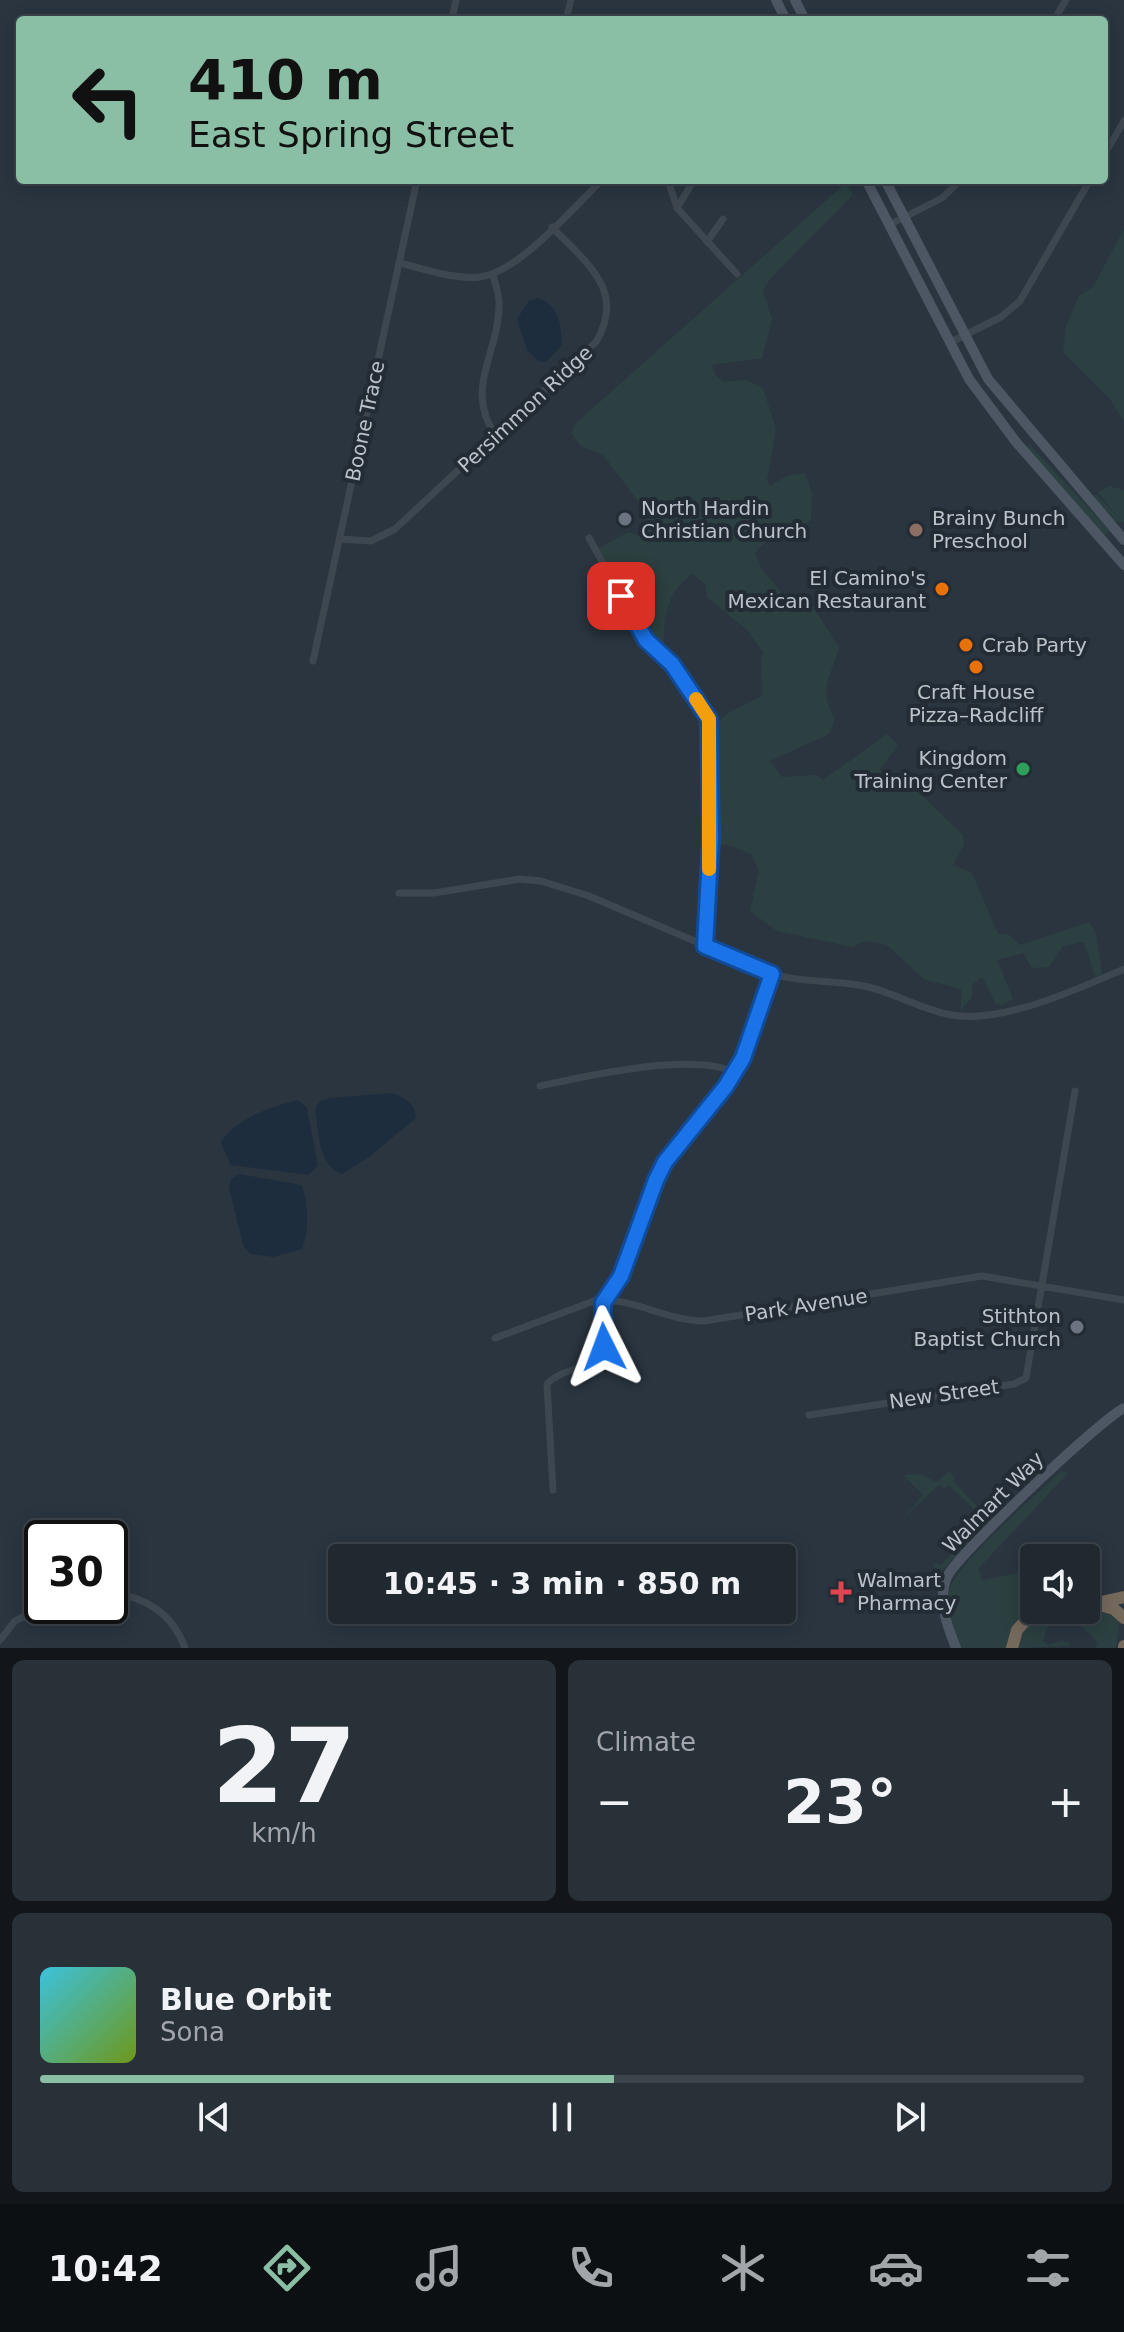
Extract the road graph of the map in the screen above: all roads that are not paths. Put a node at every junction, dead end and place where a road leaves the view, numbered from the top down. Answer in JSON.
{"nodes":[{"id":1,"x":795,"y":0,"type":"edge"},
{"id":2,"x":803,"y":16,"type":"edge"},
{"id":3,"x":1124,"y":121,"type":"edge"},
{"id":4,"x":1108,"y":148,"type":"edge"},
{"id":5,"x":416,"y":184,"type":"edge"},
{"id":6,"x":598,"y":184,"type":"edge"},
{"id":7,"x":669,"y":184,"type":"edge"},
{"id":8,"x":692,"y":184,"type":"edge"},
{"id":9,"x":868,"y":184,"type":"edge"},
{"id":10,"x":887,"y":184,"type":"edge"},
{"id":11,"x":957,"y":184,"type":"edge"},
{"id":12,"x":1088,"y":184,"type":"edge"},
{"id":13,"x":677,"y":208,"type":"junction"},
{"id":14,"x":904,"y":217,"type":"junction"},
{"id":15,"x":723,"y":219,"type":"dead end"},
{"id":16,"x":889,"y":225,"type":"junction"},
{"id":17,"x":552,"y":227,"type":"junction"},
{"id":18,"x":707,"y":242,"type":"junction"},
{"id":19,"x":400,"y":263,"type":"junction"},
{"id":20,"x":737,"y":274,"type":"dead end"},
{"id":21,"x":493,"y":275,"type":"junction"},
{"id":22,"x":963,"y":336,"type":"junction"},
{"id":23,"x":949,"y":343,"type":"junction"},
{"id":24,"x":496,"y":436,"type":"junction"},
{"id":25,"x":589,"y":538,"type":"dead end"},
{"id":26,"x":339,"y":539,"type":"junction"},
{"id":27,"x":1124,"y":540,"type":"edge"},
{"id":28,"x":1124,"y":565,"type":"edge"},
{"id":29,"x":313,"y":661,"type":"dead end"},
{"id":30,"x":399,"y":893,"type":"dead end"},
{"id":31,"x":705,"y":946,"type":"junction"},
{"id":32,"x":1124,"y":969,"type":"edge"},
{"id":33,"x":772,"y":974,"type":"junction"},
{"id":34,"x":735,"y":1073,"type":"junction"},
{"id":35,"x":540,"y":1086,"type":"dead end"},
{"id":36,"x":1075,"y":1091,"type":"dead end"},
{"id":37,"x":1042,"y":1286,"type":"junction"},
{"id":38,"x":604,"y":1299,"type":"junction"},
{"id":39,"x":1124,"y":1300,"type":"edge"},
{"id":40,"x":495,"y":1338,"type":"dead end"},
{"id":41,"x":1124,"y":1408,"type":"edge"},
{"id":42,"x":809,"y":1415,"type":"dead end"},
{"id":43,"x":553,"y":1490,"type":"dead end"},
{"id":44,"x":128,"y":1596,"type":"edge"},
{"id":45,"x":1124,"y":1597,"type":"edge"},
{"id":46,"x":1100,"y":1602,"type":"edge"},
{"id":47,"x":1100,"y":1605,"type":"edge"},
{"id":48,"x":24,"y":1616,"type":"edge"},
{"id":49,"x":1124,"y":1618,"type":"edge"},
{"id":50,"x":1022,"y":1624,"type":"edge"},
{"id":51,"x":0,"y":1640,"type":"edge"},
{"id":52,"x":185,"y":1648,"type":"edge"},
{"id":53,"x":956,"y":1648,"type":"edge"},
{"id":54,"x":1012,"y":1648,"type":"edge"}],
"edges":[{"from":1,"to":2,"type":"street"},
{"from":3,"to":4,"type":"street"},
{"from":5,"to":19,"type":"street","name":"Boone Trace"},
{"from":6,"to":17,"type":"street"},
{"from":7,"to":13,"type":"street"},
{"from":8,"to":13,"type":"street"},
{"from":9,"to":16,"type":"street"},
{"from":10,"to":14,"type":"street"},
{"from":11,"to":14,"type":"street"},
{"from":12,"to":22,"type":"street"},
{"from":13,"to":18,"type":"street"},
{"from":14,"to":16,"type":"street"},
{"from":14,"to":22,"type":"street"},
{"from":15,"to":18,"type":"street"},
{"from":16,"to":23,"type":"street"},
{"from":17,"to":21,"type":"street"},
{"from":17,"to":24,"type":"street","name":"Persimmon Ridge"},
{"from":18,"to":20,"type":"street"},
{"from":19,"to":21,"type":"street"},
{"from":19,"to":26,"type":"street","name":"Boone Trace"},
{"from":21,"to":24,"type":"street"},
{"from":22,"to":23,"type":"street"},
{"from":22,"to":27,"type":"street"},
{"from":23,"to":28,"type":"street"},
{"from":24,"to":26,"type":"street","name":"Persimmon Ridge"},
{"from":25,"to":31,"type":"street"},
{"from":26,"to":29,"type":"street","name":"Boone Trace"},
{"from":30,"to":31,"type":"street"},
{"from":31,"to":33,"type":"street"},
{"from":32,"to":33,"type":"street"},
{"from":33,"to":34,"type":"street"},
{"from":34,"to":35,"type":"street"},
{"from":34,"to":38,"type":"street"},
{"from":36,"to":37,"type":"street","name":"New Street"},
{"from":37,"to":38,"type":"street","name":"Park Avenue"},
{"from":37,"to":39,"type":"street","name":"Park Avenue"},
{"from":37,"to":42,"type":"street","name":"New Street"},
{"from":38,"to":40,"type":"street"},
{"from":38,"to":43,"type":"street"},
{"from":41,"to":53,"type":"street","name":"Walmart Way"},
{"from":44,"to":52,"type":"street"},
{"from":45,"to":46,"type":"highway"},
{"from":47,"to":49,"type":"highway"},
{"from":48,"to":51,"type":"street"},
{"from":50,"to":54,"type":"highway"}]}
